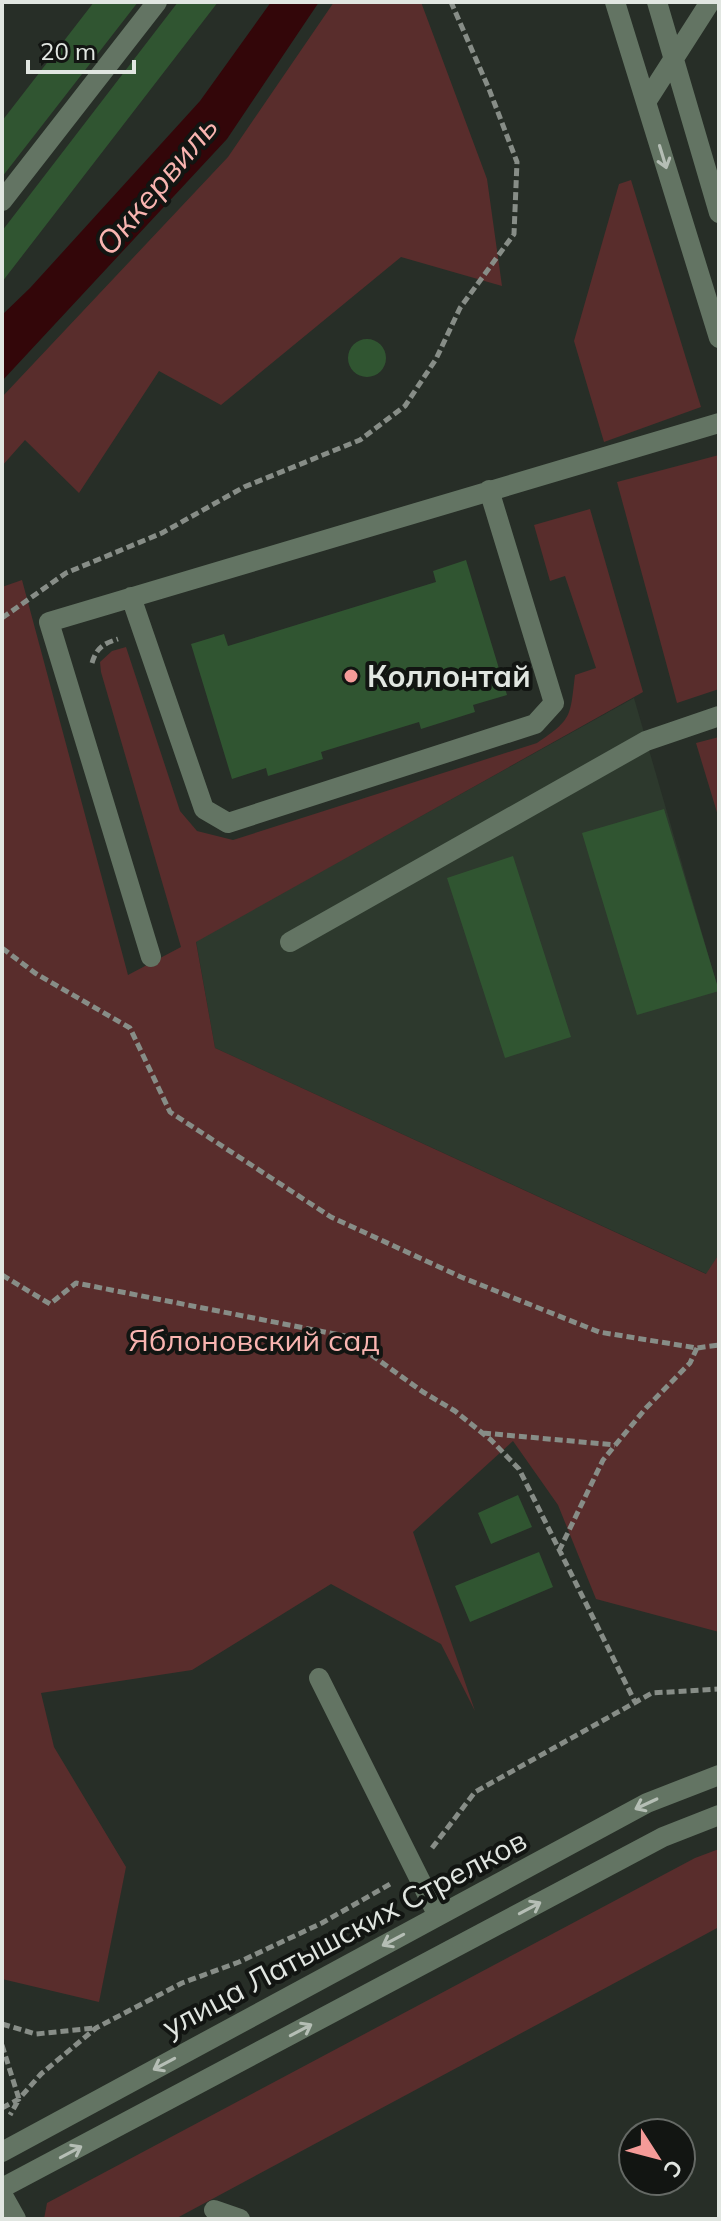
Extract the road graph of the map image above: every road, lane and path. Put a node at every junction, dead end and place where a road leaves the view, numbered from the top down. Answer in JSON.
{"nodes":[{"id":1,"x":157,"y":2,"type":"edge"},
{"id":2,"x":451,"y":2,"type":"edge"},
{"id":3,"x":615,"y":2,"type":"edge"},
{"id":4,"x":657,"y":2,"type":"edge"},
{"id":5,"x":710,"y":2,"type":"edge"},
{"id":6,"x":673,"y":59,"type":"junction"},
{"id":7,"x":646,"y":102,"type":"junction"},
{"id":8,"x":2,"y":201,"type":"edge"},
{"id":9,"x":719,"y":213,"type":"edge"},
{"id":10,"x":719,"y":338,"type":"edge"},
{"id":11,"x":719,"y":423,"type":"edge"},
{"id":12,"x":489,"y":490,"type":"junction"},
{"id":13,"x":131,"y":597,"type":"junction"},
{"id":14,"x":2,"y":618,"type":"edge"},
{"id":15,"x":719,"y":716,"type":"edge"},
{"id":16,"x":290,"y":942,"type":"dead end"},
{"id":17,"x":2,"y":948,"type":"edge"},
{"id":18,"x":151,"y":957,"type":"dead end"},
{"id":19,"x":2,"y":1275,"type":"edge"},
{"id":20,"x":719,"y":1345,"type":"edge"},
{"id":21,"x":697,"y":1348,"type":"junction"},
{"id":22,"x":482,"y":1433,"type":"junction"},
{"id":23,"x":615,"y":1445,"type":"junction"},
{"id":24,"x":559,"y":1552,"type":"junction"},
{"id":25,"x":319,"y":1678,"type":"dead end"},
{"id":26,"x":719,"y":1689,"type":"edge"},
{"id":27,"x":635,"y":1702,"type":"junction"},
{"id":28,"x":719,"y":1775,"type":"edge"},
{"id":29,"x":719,"y":1815,"type":"edge"},
{"id":30,"x":415,"y":1870,"type":"junction"},
{"id":31,"x":438,"y":1916,"type":"junction"},
{"id":32,"x":2,"y":2024,"type":"edge"},
{"id":33,"x":96,"y":2028,"type":"junction"},
{"id":34,"x":2,"y":2045,"type":"edge"},
{"id":35,"x":19,"y":2099,"type":"junction"},
{"id":36,"x":2,"y":2108,"type":"edge"},
{"id":37,"x":8,"y":2120,"type":"dead end"},
{"id":38,"x":2,"y":2152,"type":"edge"},
{"id":39,"x":2,"y":2191,"type":"edge"},
{"id":40,"x":214,"y":2210,"type":"dead end"},
{"id":41,"x":16,"y":2219,"type":"edge"},
{"id":42,"x":240,"y":2219,"type":"edge"}],
"edges":[{"from":1,"to":8,"type":"street"},
{"from":2,"to":14,"type":"path"},
{"from":3,"to":7,"type":"street"},
{"from":4,"to":6,"type":"street"},
{"from":5,"to":6,"type":"street"},
{"from":6,"to":7,"type":"street"},
{"from":6,"to":9,"type":"street"},
{"from":7,"to":10,"type":"street","one_way":true},
{"from":11,"to":12,"type":"street"},
{"from":12,"to":13,"type":"street"},
{"from":12,"to":13,"type":"street"},
{"from":13,"to":18,"type":"street"},
{"from":15,"to":16,"type":"street"},
{"from":17,"to":21,"type":"path"},
{"from":19,"to":22,"type":"path"},
{"from":20,"to":21,"type":"path"},
{"from":21,"to":23,"type":"path"},
{"from":22,"to":23,"type":"path"},
{"from":22,"to":24,"type":"path"},
{"from":23,"to":24,"type":"path"},
{"from":24,"to":27,"type":"path"},
{"from":25,"to":30,"type":"street"},
{"from":26,"to":27,"type":"path"},
{"from":27,"to":30,"type":"path"},
{"from":28,"to":31,"type":"street","name":"улица Латышских Стрелков","one_way":true},
{"from":39,"to":29,"type":"street","one_way":true},
{"from":30,"to":31,"type":"street"},
{"from":30,"to":33,"type":"path"},
{"from":31,"to":38,"type":"street","name":"улица Латышских Стрелков","one_way":true},
{"from":32,"to":33,"type":"path"},
{"from":33,"to":35,"type":"path"},
{"from":34,"to":35,"type":"path"},
{"from":35,"to":36,"type":"path"},
{"from":35,"to":37,"type":"path"},
{"from":39,"to":41,"type":"street"},
{"from":40,"to":42,"type":"street"}]}
